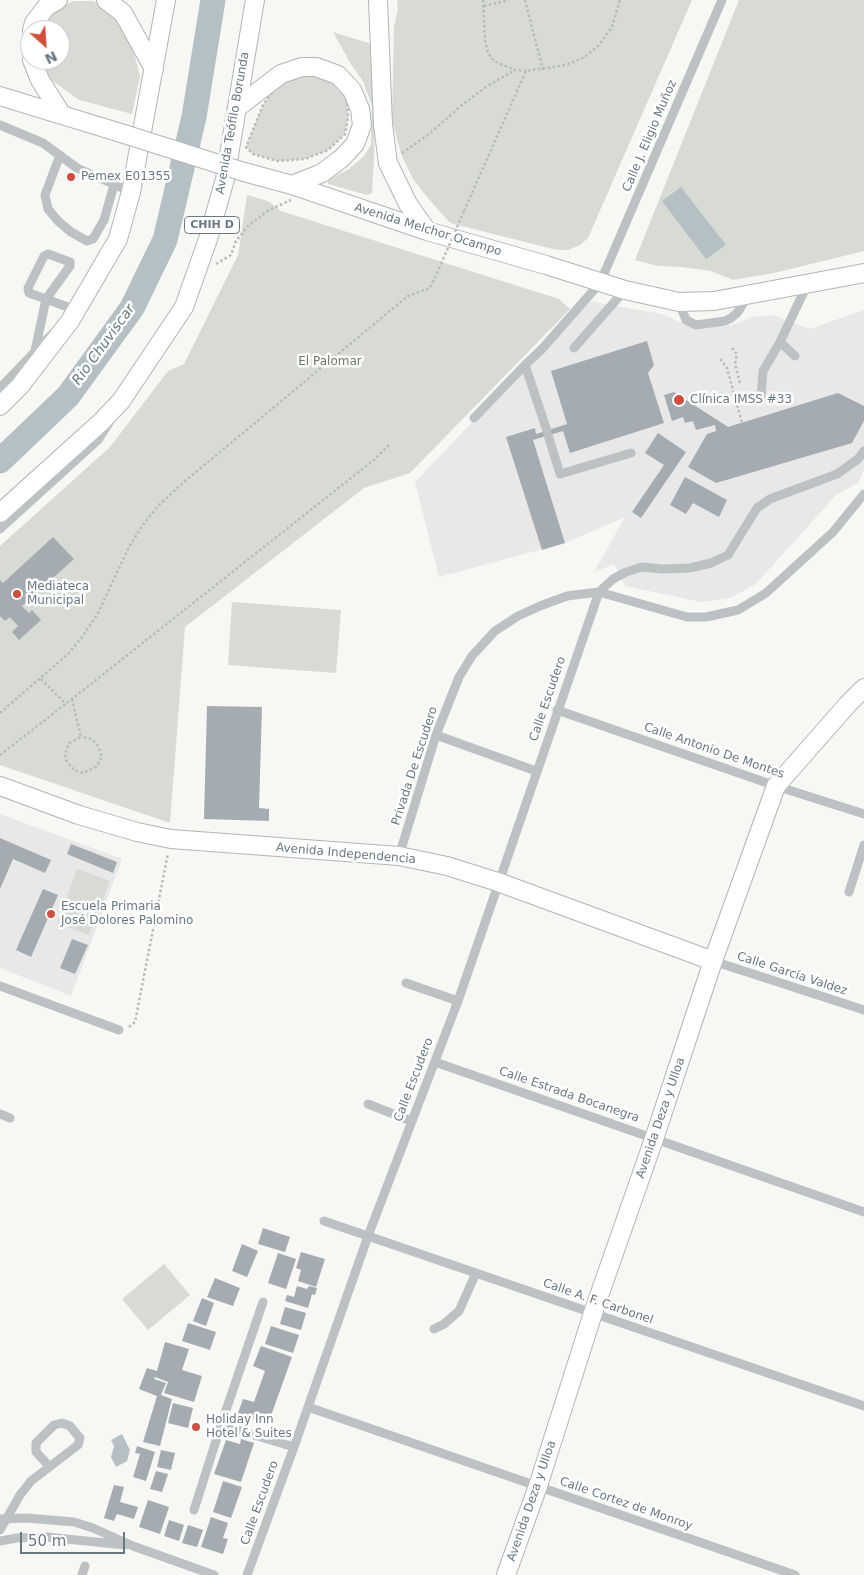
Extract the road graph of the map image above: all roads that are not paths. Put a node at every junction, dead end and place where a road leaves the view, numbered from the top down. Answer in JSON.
{"nodes":[{"id":1,"x":58,"y":0,"type":"edge"},
{"id":2,"x":106,"y":0,"type":"edge"},
{"id":3,"x":166,"y":0,"type":"edge"},
{"id":4,"x":255,"y":0,"type":"edge"},
{"id":5,"x":378,"y":0,"type":"edge"},
{"id":6,"x":722,"y":0,"type":"edge"},
{"id":7,"x":36,"y":20,"type":"edge"},
{"id":8,"x":154,"y":69,"type":"junction"},
{"id":9,"x":36,"y":70,"type":"edge"},
{"id":10,"x":0,"y":96,"type":"edge"},
{"id":11,"x":238,"y":107,"type":"junction"},
{"id":12,"x":62,"y":115,"type":"junction"},
{"id":13,"x":0,"y":125,"type":"edge"},
{"id":14,"x":60,"y":155,"type":"junction"},
{"id":15,"x":114,"y":185,"type":"junction"},
{"id":16,"x":292,"y":185,"type":"junction"},
{"id":17,"x":130,"y":192,"type":"junction"},
{"id":18,"x":427,"y":231,"type":"junction"},
{"id":19,"x":864,"y":273,"type":"edge"},
{"id":20,"x":600,"y":283,"type":"junction"},
{"id":21,"x":807,"y":285,"type":"junction"},
{"id":22,"x":624,"y":290,"type":"junction"},
{"id":23,"x":46,"y":299,"type":"junction"},
{"id":24,"x":73,"y":316,"type":"junction"},
{"id":25,"x":780,"y":342,"type":"junction"},
{"id":26,"x":574,"y":348,"type":"dead end"},
{"id":27,"x":35,"y":351,"type":"junction"},
{"id":28,"x":795,"y":356,"type":"dead end"},
{"id":29,"x":525,"y":366,"type":"junction"},
{"id":30,"x":0,"y":388,"type":"edge"},
{"id":31,"x":761,"y":397,"type":"dead end"},
{"id":32,"x":121,"y":401,"type":"junction"},
{"id":33,"x":0,"y":406,"type":"edge"},
{"id":34,"x":474,"y":418,"type":"dead end"},
{"id":35,"x":864,"y":451,"type":"edge"},
{"id":36,"x":631,"y":453,"type":"dead end"},
{"id":37,"x":864,"y":494,"type":"edge"},
{"id":38,"x":0,"y":513,"type":"edge"},
{"id":39,"x":0,"y":529,"type":"edge"},
{"id":40,"x":599,"y":592,"type":"junction"},
{"id":41,"x":864,"y":688,"type":"edge"},
{"id":42,"x":557,"y":710,"type":"junction"},
{"id":43,"x":436,"y":735,"type":"junction"},
{"id":44,"x":536,"y":771,"type":"junction"},
{"id":45,"x":0,"y":786,"type":"edge"},
{"id":46,"x":776,"y":786,"type":"junction"},
{"id":47,"x":864,"y":814,"type":"edge"},
{"id":48,"x":864,"y":845,"type":"edge"},
{"id":49,"x":399,"y":856,"type":"junction"},
{"id":50,"x":498,"y":882,"type":"junction"},
{"id":51,"x":849,"y":892,"type":"dead end"},
{"id":52,"x":713,"y":961,"type":"junction"},
{"id":53,"x":406,"y":983,"type":"dead end"},
{"id":54,"x":0,"y":986,"type":"edge"},
{"id":55,"x":458,"y":1001,"type":"junction"},
{"id":56,"x":864,"y":1010,"type":"edge"},
{"id":57,"x":119,"y":1030,"type":"road end"},
{"id":58,"x":435,"y":1062,"type":"junction"},
{"id":59,"x":368,"y":1104,"type":"dead end"},
{"id":60,"x":0,"y":1114,"type":"edge"},
{"id":61,"x":10,"y":1118,"type":"dead end"},
{"id":62,"x":412,"y":1121,"type":"junction"},
{"id":63,"x":654,"y":1139,"type":"junction"},
{"id":64,"x":864,"y":1212,"type":"edge"},
{"id":65,"x":324,"y":1221,"type":"dead end"},
{"id":66,"x":368,"y":1236,"type":"junction"},
{"id":67,"x":476,"y":1273,"type":"junction"},
{"id":68,"x":263,"y":1302,"type":"dead end"},
{"id":69,"x":593,"y":1313,"type":"junction"},
{"id":70,"x":434,"y":1329,"type":"dead end"},
{"id":71,"x":864,"y":1406,"type":"edge"},
{"id":72,"x":308,"y":1407,"type":"junction"},
{"id":73,"x":221,"y":1425,"type":"junction"},
{"id":74,"x":294,"y":1447,"type":"junction"},
{"id":75,"x":49,"y":1466,"type":"junction"},
{"id":76,"x":538,"y":1486,"type":"junction"},
{"id":77,"x":194,"y":1510,"type":"dead end"},
{"id":78,"x":3,"y":1519,"type":"edge"},
{"id":79,"x":0,"y":1530,"type":"edge"},
{"id":80,"x":0,"y":1541,"type":"edge"},
{"id":81,"x":132,"y":1546,"type":"junction"},
{"id":82,"x":214,"y":1575,"type":"edge"},
{"id":83,"x":247,"y":1575,"type":"edge"},
{"id":84,"x":506,"y":1575,"type":"edge"},
{"id":85,"x":794,"y":1575,"type":"edge"}],
"edges":[{"from":1,"to":7,"type":"main road"},
{"from":2,"to":8,"type":"main road"},
{"from":3,"to":8,"type":"main road"},
{"from":4,"to":11,"type":"main road","name":"Avenida Teófilo Borunda","number":"CHIH D"},
{"from":5,"to":18,"type":"main road"},
{"from":6,"to":20,"type":"street","name":"Calle J. Eligio Muñoz"},
{"from":8,"to":17,"type":"main road"},
{"from":9,"to":12,"type":"main road"},
{"from":10,"to":12,"type":"main road","name":"Avenida Melchor Ocampo"},
{"from":11,"to":16,"type":"main road"},
{"from":11,"to":32,"type":"main road","name":"Avenida Teófilo Borunda","number":"CHIH D"},
{"from":12,"to":16,"type":"main road","name":"Avenida Melchor Ocampo","bridge":true},
{"from":13,"to":14,"type":"street"},
{"from":14,"to":15,"type":"street"},
{"from":14,"to":15,"type":"street"},
{"from":15,"to":17,"type":"street"},
{"from":16,"to":18,"type":"main road","name":"Avenida Melchor Ocampo"},
{"from":17,"to":24,"type":"main road"},
{"from":18,"to":20,"type":"main road","name":"Avenida Melchor Ocampo"},
{"from":19,"to":21,"type":"main road","name":"Avenida Melchor Ocampo"},
{"from":20,"to":22,"type":"main road","name":"Avenida Melchor Ocampo"},
{"from":20,"to":29,"type":"street","name":"Calle J. Eligio Muñoz"},
{"from":21,"to":22,"type":"main road","name":"Avenida Melchor Ocampo"},
{"from":21,"to":25,"type":"street"},
{"from":22,"to":26,"type":"street"},
{"from":23,"to":23,"type":"street"},
{"from":23,"to":24,"type":"street"},
{"from":23,"to":27,"type":"street"},
{"from":24,"to":27,"type":"street"},
{"from":24,"to":33,"type":"main road"},
{"from":25,"to":28,"type":"street"},
{"from":25,"to":31,"type":"street"},
{"from":27,"to":30,"type":"street"},
{"from":29,"to":34,"type":"street","name":"Calle J. Eligio Muñoz"},
{"from":29,"to":36,"type":"street"},
{"from":32,"to":38,"type":"main road","name":"Avenida Teófilo Borunda","number":"CHIH D"},
{"from":32,"to":39,"type":"street","name":"Avenida Teófilo Borunda"},
{"from":35,"to":40,"type":"street"},
{"from":37,"to":40,"type":"street"},
{"from":40,"to":42,"type":"street","name":"Calle Escudero"},
{"from":40,"to":43,"type":"street","name":"Privada De Escudero"},
{"from":41,"to":46,"type":"main road","name":"Avenida Deza y Ulloa"},
{"from":42,"to":44,"type":"street","name":"Calle Escudero"},
{"from":42,"to":46,"type":"street","name":"Calle Antonio De Montes"},
{"from":43,"to":44,"type":"street"},
{"from":43,"to":49,"type":"street","name":"Privada De Escudero"},
{"from":44,"to":50,"type":"street","name":"Calle Escudero"},
{"from":45,"to":49,"type":"main road","name":"Avenida Independencia"},
{"from":46,"to":47,"type":"street","name":"Calle Antonio De Montes"},
{"from":46,"to":52,"type":"main road","name":"Avenida Deza y Ulloa"},
{"from":48,"to":51,"type":"street"},
{"from":49,"to":50,"type":"main road","name":"Avenida Independencia"},
{"from":50,"to":52,"type":"main road","name":"Avenida Independencia"},
{"from":50,"to":55,"type":"street","name":"Calle Escudero"},
{"from":52,"to":56,"type":"street","name":"Calle García Valdez"},
{"from":52,"to":63,"type":"main road","name":"Avenida Deza y Ulloa"},
{"from":53,"to":55,"type":"street"},
{"from":54,"to":57,"type":"street"},
{"from":55,"to":58,"type":"street","name":"Calle Escudero"},
{"from":58,"to":62,"type":"street","name":"Calle Escudero"},
{"from":58,"to":63,"type":"street","name":"Calle Estrada Bocanegra"},
{"from":59,"to":62,"type":"street"},
{"from":60,"to":61,"type":"street"},
{"from":62,"to":66,"type":"street","name":"Calle Escudero"},
{"from":63,"to":64,"type":"street","name":"Calle Estrada Bocanegra"},
{"from":63,"to":69,"type":"main road","name":"Avenida Deza y Ulloa"},
{"from":65,"to":66,"type":"street","name":"Calle A. F. Carbonel"},
{"from":66,"to":67,"type":"street","name":"Calle A. F. Carbonel"},
{"from":66,"to":72,"type":"street","name":"Calle Escudero"},
{"from":67,"to":69,"type":"street","name":"Calle A. F. Carbonel"},
{"from":67,"to":70,"type":"street"},
{"from":68,"to":73,"type":"street"},
{"from":69,"to":71,"type":"street","name":"Calle A. F. Carbonel"},
{"from":69,"to":76,"type":"main road","name":"Avenida Deza y Ulloa"},
{"from":72,"to":74,"type":"street","name":"Calle Escudero"},
{"from":72,"to":76,"type":"street","name":"Calle Cortez de Monroy"},
{"from":73,"to":74,"type":"street"},
{"from":73,"to":77,"type":"street"},
{"from":74,"to":83,"type":"street","name":"Calle Escudero"},
{"from":75,"to":75,"type":"street"},
{"from":75,"to":78,"type":"street"},
{"from":76,"to":84,"type":"main road","name":"Avenida Deza y Ulloa"},
{"from":76,"to":85,"type":"street","name":"Calle Cortez de Monroy"},
{"from":78,"to":79,"type":"street"},
{"from":78,"to":81,"type":"street"},
{"from":80,"to":81,"type":"street"},
{"from":81,"to":82,"type":"street"}]}
